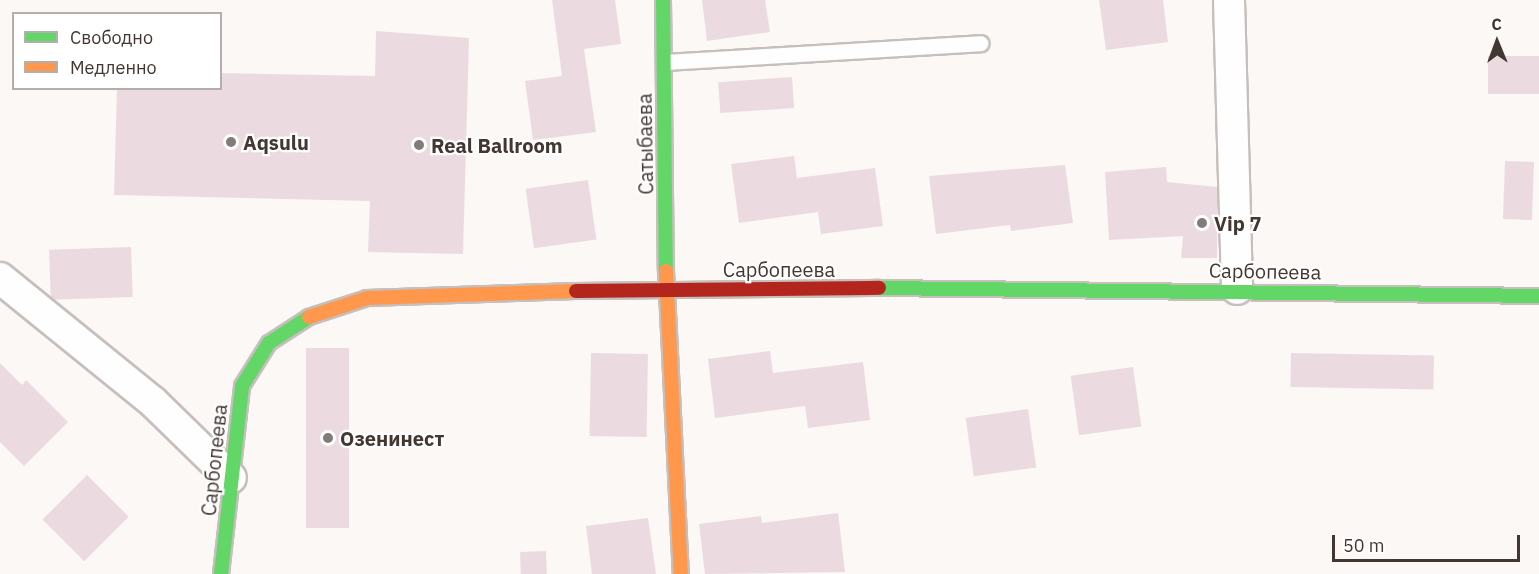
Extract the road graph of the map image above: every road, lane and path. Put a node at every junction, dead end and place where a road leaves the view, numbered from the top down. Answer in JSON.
{"nodes":[{"id":1,"x":663,"y":0,"type":"edge"},
{"id":2,"x":1229,"y":0,"type":"edge"},
{"id":3,"x":980,"y":43,"type":"dead end"},
{"id":4,"x":664,"y":62,"type":"junction"},
{"id":5,"x":0,"y":278,"type":"edge"},
{"id":6,"x":666,"y":288,"type":"junction"},
{"id":7,"x":1237,"y":289,"type":"junction"},
{"id":8,"x":1539,"y":296,"type":"edge"},
{"id":9,"x":231,"y":478,"type":"junction"},
{"id":10,"x":221,"y":574,"type":"edge"},
{"id":11,"x":681,"y":574,"type":"edge"}],
"edges":[{"from":1,"to":4,"type":"street","name":"Сатыбаева"},
{"from":2,"to":7,"type":"street"},
{"from":3,"to":4,"type":"lane"},
{"from":4,"to":6,"type":"street","name":"Сатыбаева"},
{"from":5,"to":9,"type":"street"},
{"from":6,"to":7,"type":"street","name":"Сарбопеева"},
{"from":6,"to":9,"type":"street","name":"Сарбопеева"},
{"from":6,"to":11,"type":"street","name":"Сатыбаева"},
{"from":7,"to":8,"type":"street","name":"Сарбопеева"},
{"from":9,"to":10,"type":"street","name":"Сарбопеева"}]}
